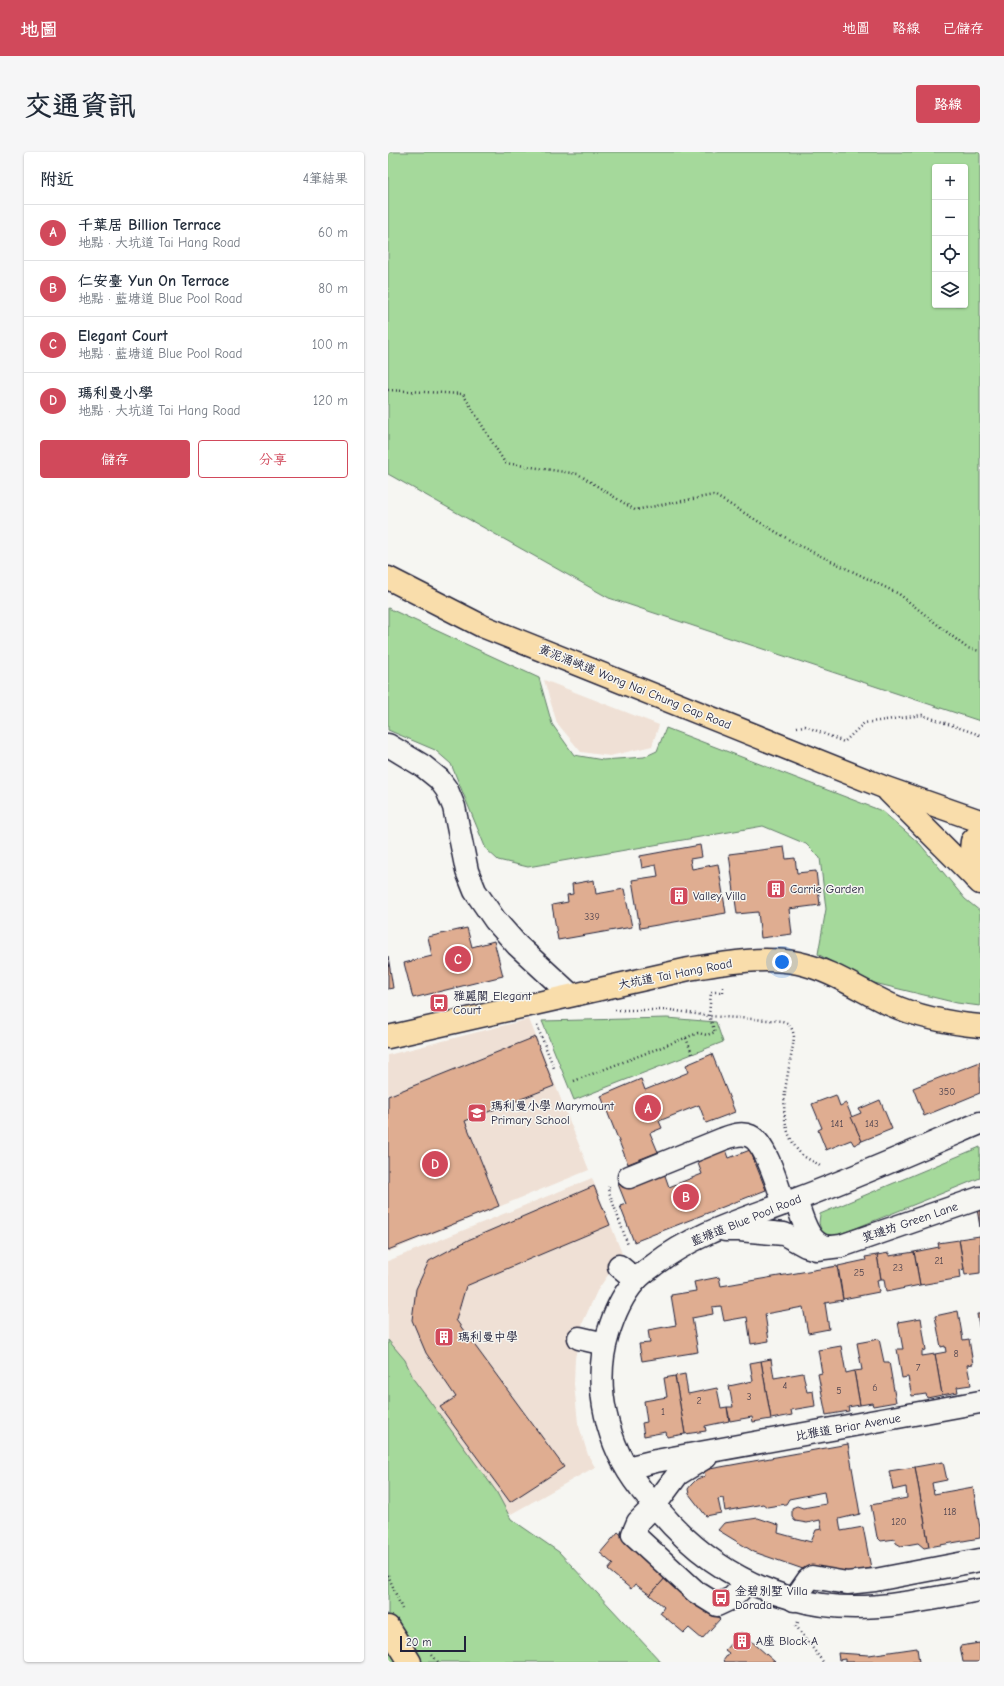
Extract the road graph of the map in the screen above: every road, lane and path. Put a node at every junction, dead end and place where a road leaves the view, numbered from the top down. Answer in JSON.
{"nodes":[{"id":1,"x":388,"y":390,"type":"edge"},
{"id":2,"x":388,"y":578,"type":"edge"},
{"id":3,"x":980,"y":651,"type":"edge"},
{"id":4,"x":792,"y":728,"type":"dead end"},
{"id":5,"x":980,"y":735,"type":"edge"},
{"id":6,"x":388,"y":745,"type":"edge"},
{"id":7,"x":886,"y":788,"type":"junction"},
{"id":8,"x":980,"y":821,"type":"edge"},
{"id":9,"x":980,"y":833,"type":"edge"},
{"id":10,"x":977,"y":880,"type":"edge"},
{"id":11,"x":722,"y":980,"type":"dead end"},
{"id":12,"x":571,"y":995,"type":"junction"},
{"id":13,"x":611,"y":1010,"type":"dead end"},
{"id":14,"x":709,"y":1016,"type":"junction"},
{"id":15,"x":535,"y":1022,"type":"dead end"},
{"id":16,"x":980,"y":1026,"type":"edge"},
{"id":17,"x":388,"y":1037,"type":"edge"},
{"id":18,"x":686,"y":1038,"type":"junction"},
{"id":19,"x":692,"y":1054,"type":"dead end"},
{"id":20,"x":554,"y":1068,"type":"dead end"},
{"id":21,"x":574,"y":1081,"type":"dead end"},
{"id":22,"x":980,"y":1123,"type":"edge"},
{"id":23,"x":821,"y":1169,"type":"dead end"},
{"id":24,"x":620,"y":1179,"type":"joint"},
{"id":25,"x":980,"y":1198,"type":"edge"},
{"id":26,"x":790,"y":1202,"type":"junction"},
{"id":27,"x":714,"y":1231,"type":"junction"},
{"id":28,"x":840,"y":1246,"type":"junction"},
{"id":29,"x":628,"y":1247,"type":"dead end"},
{"id":30,"x":619,"y":1266,"type":"dead end"},
{"id":31,"x":636,"y":1280,"type":"junction"},
{"id":32,"x":579,"y":1338,"type":"dead end"},
{"id":33,"x":605,"y":1344,"type":"junction"},
{"id":34,"x":980,"y":1402,"type":"edge"},
{"id":35,"x":717,"y":1451,"type":"junction"},
{"id":36,"x":627,"y":1468,"type":"junction"},
{"id":37,"x":655,"y":1505,"type":"junction"},
{"id":38,"x":980,"y":1560,"type":"edge"},
{"id":39,"x":748,"y":1582,"type":"junction"},
{"id":40,"x":980,"y":1590,"type":"edge"},
{"id":41,"x":794,"y":1600,"type":"junction"},
{"id":42,"x":796,"y":1626,"type":"dead end"},
{"id":43,"x":388,"y":1627,"type":"edge"},
{"id":44,"x":410,"y":1662,"type":"edge"},
{"id":45,"x":823,"y":1662,"type":"edge"}],
"edges":[{"from":1,"to":3,"type":"path"},
{"from":2,"to":7,"type":"main road","name":"黃泥涌峽道 Wong Nai Chung Gap Road"},
{"from":4,"to":5,"type":"path"},
{"from":6,"to":12,"type":"street"},
{"from":7,"to":8,"type":"main road","name":"黃泥涌峽道 Wong Nai Chung Gap Road"},
{"from":7,"to":10,"type":"main road","name":"黃泥涌峽道 Wong Nai Chung Gap Road"},
{"from":9,"to":10,"type":"main road"},
{"from":11,"to":14,"type":"path"},
{"from":12,"to":16,"type":"main road","name":"大坑道 Tai Hang Road"},
{"from":12,"to":17,"type":"main road","name":"大坑道 Tai Hang Road"},
{"from":13,"to":14,"type":"path"},
{"from":14,"to":18,"type":"path"},
{"from":14,"to":23,"type":"path"},
{"from":15,"to":20,"type":"path"},
{"from":18,"to":19,"type":"path"},
{"from":18,"to":21,"type":"path"},
{"from":22,"to":26,"type":"street","name":"藍塘道 Blue Pool Road"},
{"from":24,"to":26,"type":"street"},
{"from":24,"to":29,"type":"path"},
{"from":25,"to":28,"type":"street","name":"箕璉坊 Green Lane"},
{"from":26,"to":27,"type":"street","name":"藍塘道 Blue Pool Road"},
{"from":26,"to":28,"type":"street","name":"箕璉坊 Green Lane"},
{"from":27,"to":28,"type":"street","name":"箕璉坊 Green Lane"},
{"from":27,"to":31,"type":"street","name":"藍塘道 Blue Pool Road"},
{"from":30,"to":31,"type":"street"},
{"from":31,"to":33,"type":"street","name":"藍塘道 Blue Pool Road"},
{"from":32,"to":33,"type":"street"},
{"from":33,"to":36,"type":"street","name":"藍塘道 Blue Pool Road"},
{"from":34,"to":35,"type":"street","name":"比雅道 Briar Avenue"},
{"from":35,"to":36,"type":"street","name":"比雅道 Briar Avenue"},
{"from":35,"to":37,"type":"street","name":"比雅道 Briar Avenue"},
{"from":36,"to":37,"type":"street","name":"藍塘道 Blue Pool Road"},
{"from":37,"to":39,"type":"street","name":"藍塘道 Blue Pool Road"},
{"from":37,"to":39,"type":"street","name":"比雅道 Briar Avenue"},
{"from":38,"to":41,"type":"street"},
{"from":39,"to":41,"type":"street","name":"藍塘道 Blue Pool Road"},
{"from":40,"to":41,"type":"street","name":"藍塘道 Blue Pool Road"},
{"from":42,"to":45,"type":"path"},
{"from":43,"to":44,"type":"main road"}]}
